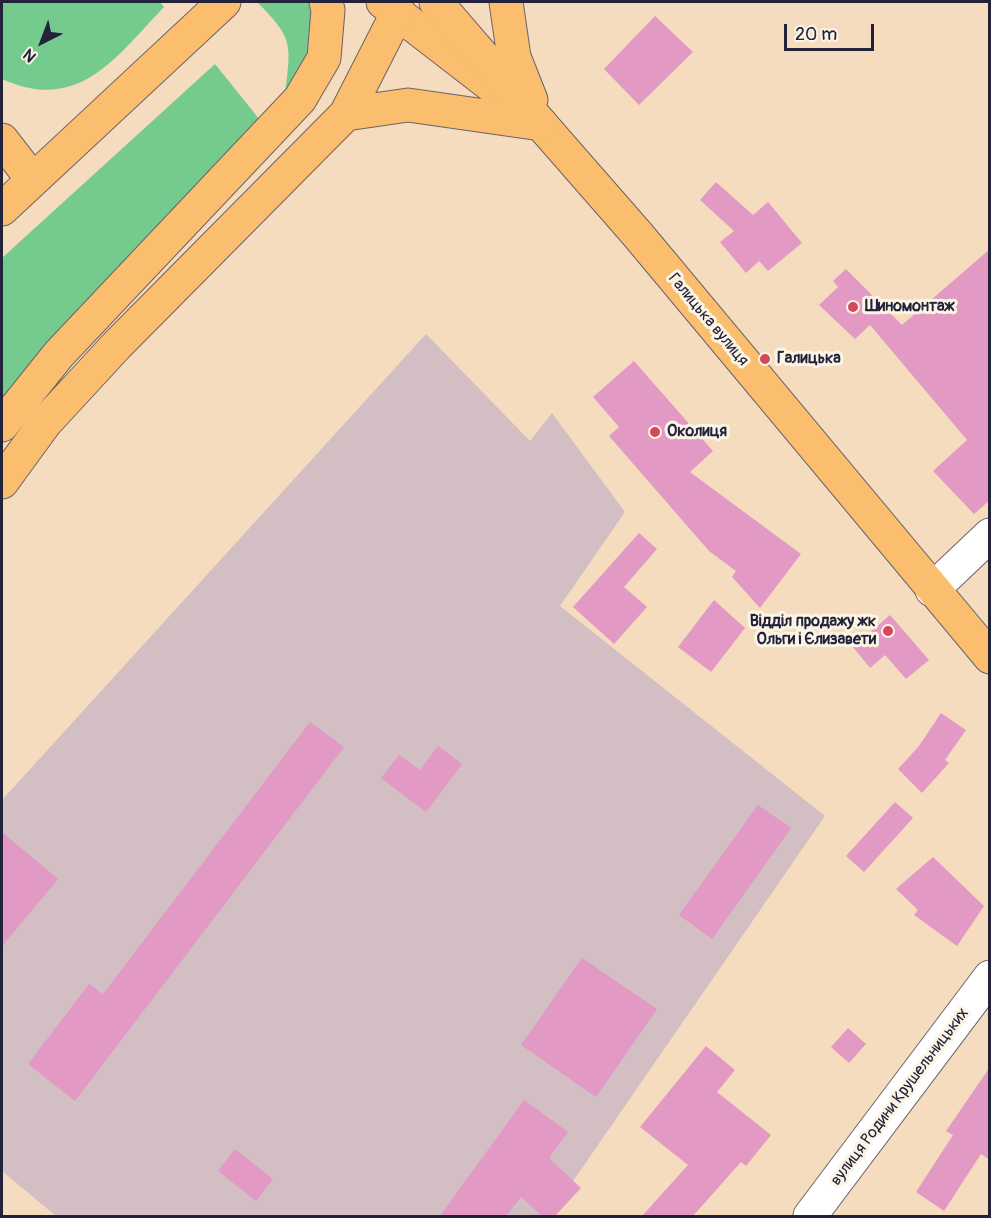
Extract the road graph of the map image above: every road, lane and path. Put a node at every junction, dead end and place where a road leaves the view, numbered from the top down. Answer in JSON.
{"nodes":[{"id":1,"x":225,"y":2,"type":"edge"},
{"id":2,"x":326,"y":2,"type":"edge"},
{"id":3,"x":436,"y":2,"type":"edge"},
{"id":4,"x":506,"y":2,"type":"edge"},
{"id":5,"x":392,"y":5,"type":"edge"},
{"id":6,"x":346,"y":114,"type":"junction"},
{"id":7,"x":541,"y":124,"type":"junction"},
{"id":8,"x":2,"y":140,"type":"edge"},
{"id":9,"x":33,"y":180,"type":"junction"},
{"id":10,"x":2,"y":209,"type":"edge"},
{"id":11,"x":2,"y":425,"type":"edge"},
{"id":12,"x":2,"y":482,"type":"edge"},
{"id":13,"x":990,"y":535,"type":"edge"},
{"id":14,"x":932,"y":590,"type":"junction"},
{"id":15,"x":990,"y":657,"type":"edge"},
{"id":16,"x":990,"y":977,"type":"edge"},
{"id":17,"x":810,"y":1216,"type":"edge"}],
"edges":[{"from":1,"to":9,"type":"main road"},
{"from":2,"to":11,"type":"main road"},
{"from":3,"to":7,"type":"main road"},
{"from":4,"to":7,"type":"main road"},
{"from":5,"to":6,"type":"main road"},
{"from":5,"to":7,"type":"main road","name":"Галицька вулиця"},
{"from":6,"to":7,"type":"main road"},
{"from":6,"to":12,"type":"main road"},
{"from":7,"to":14,"type":"main road","name":"Галицька вулиця"},
{"from":8,"to":9,"type":"main road"},
{"from":9,"to":10,"type":"main road"},
{"from":13,"to":14,"type":"street"},
{"from":14,"to":15,"type":"main road","name":"Галицька вулиця"},
{"from":16,"to":17,"type":"street","name":"вулиця Родини Крушельницьких"}]}
